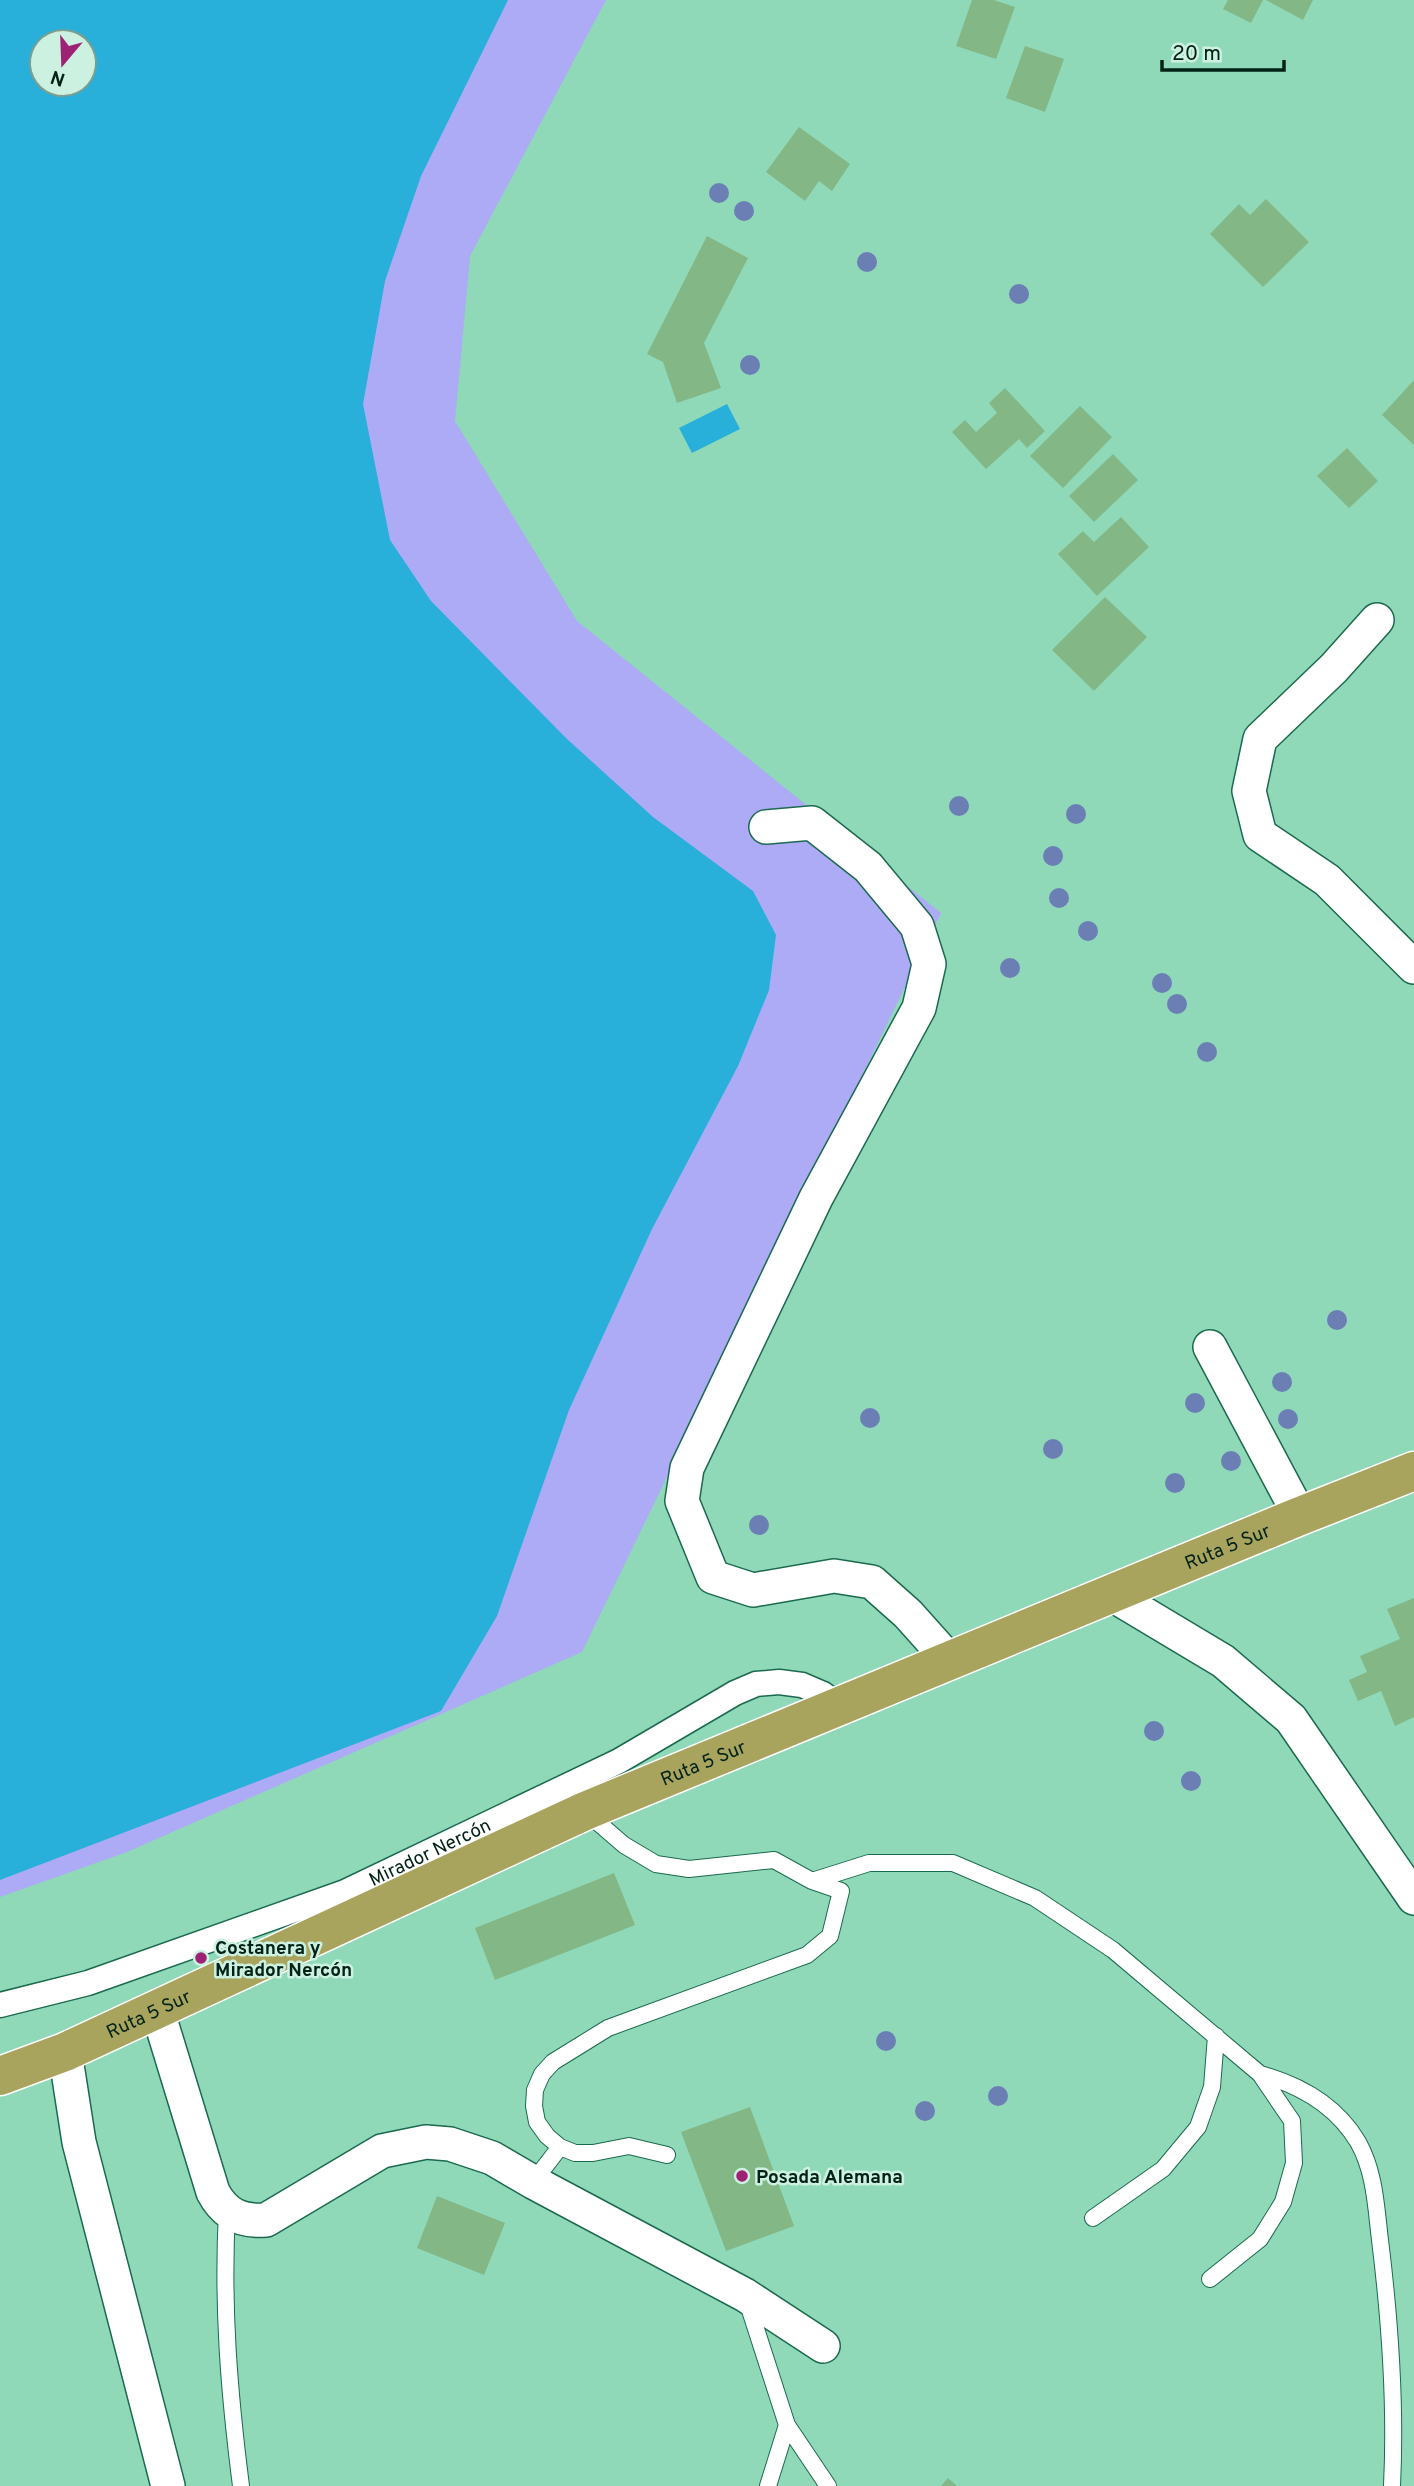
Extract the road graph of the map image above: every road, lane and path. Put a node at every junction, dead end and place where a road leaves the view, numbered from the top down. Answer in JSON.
{"nodes":[{"id":1,"x":1377,"y":620,"type":"dead end"},
{"id":2,"x":766,"y":827,"type":"dead end"},
{"id":3,"x":1414,"y":967,"type":"edge"},
{"id":4,"x":1210,"y":1347,"type":"dead end"},
{"id":5,"x":1414,"y":1471,"type":"edge"},
{"id":6,"x":1300,"y":1516,"type":"junction"},
{"id":7,"x":1111,"y":1594,"type":"junction"},
{"id":8,"x":950,"y":1661,"type":"junction"},
{"id":9,"x":840,"y":1706,"type":"junction"},
{"id":10,"x":585,"y":1811,"type":"junction"},
{"id":11,"x":813,"y":1881,"type":"junction"},
{"id":12,"x":1414,"y":1898,"type":"edge"},
{"id":13,"x":0,"y":2005,"type":"edge"},
{"id":14,"x":158,"y":2009,"type":"junction"},
{"id":15,"x":1216,"y":2036,"type":"junction"},
{"id":16,"x":65,"y":2052,"type":"junction"},
{"id":17,"x":1259,"y":2074,"type":"junction"},
{"id":18,"x":0,"y":2076,"type":"edge"},
{"id":19,"x":560,"y":2147,"type":"junction"},
{"id":20,"x":667,"y":2155,"type":"dead end"},
{"id":21,"x":533,"y":2182,"type":"junction"},
{"id":22,"x":226,"y":2211,"type":"junction"},
{"id":23,"x":1093,"y":2218,"type":"dead end"},
{"id":24,"x":1210,"y":2279,"type":"dead end"},
{"id":25,"x":746,"y":2295,"type":"junction"},
{"id":26,"x":823,"y":2346,"type":"dead end"},
{"id":27,"x":787,"y":2425,"type":"junction"},
{"id":28,"x":168,"y":2486,"type":"edge"},
{"id":29,"x":241,"y":2486,"type":"edge"},
{"id":30,"x":768,"y":2486,"type":"edge"},
{"id":31,"x":828,"y":2486,"type":"edge"},
{"id":32,"x":1392,"y":2486,"type":"edge"}],
"edges":[{"from":1,"to":3,"type":"street"},
{"from":2,"to":8,"type":"street"},
{"from":4,"to":6,"type":"street"},
{"from":5,"to":6,"type":"highway","name":"Ruta 5 Sur"},
{"from":6,"to":7,"type":"highway","name":"Ruta 5 Sur"},
{"from":7,"to":8,"type":"highway","name":"Ruta 5 Sur"},
{"from":7,"to":12,"type":"street"},
{"from":8,"to":9,"type":"highway","name":"Ruta 5 Sur"},
{"from":9,"to":10,"type":"highway","name":"Ruta 5 Sur"},
{"from":9,"to":13,"type":"street","name":"Mirador Nercón"},
{"from":10,"to":11,"type":"lane"},
{"from":10,"to":14,"type":"highway","name":"Ruta 5 Sur"},
{"from":11,"to":15,"type":"lane"},
{"from":11,"to":19,"type":"lane"},
{"from":14,"to":16,"type":"highway","name":"Ruta 5 Sur"},
{"from":14,"to":22,"type":"street"},
{"from":15,"to":17,"type":"lane"},
{"from":15,"to":23,"type":"lane"},
{"from":16,"to":18,"type":"highway","name":"Ruta 5 Sur"},
{"from":16,"to":28,"type":"street"},
{"from":17,"to":24,"type":"lane"},
{"from":17,"to":32,"type":"lane"},
{"from":19,"to":20,"type":"lane"},
{"from":19,"to":21,"type":"lane"},
{"from":21,"to":22,"type":"street"},
{"from":21,"to":25,"type":"street"},
{"from":22,"to":29,"type":"lane"},
{"from":25,"to":26,"type":"street"},
{"from":25,"to":27,"type":"lane"},
{"from":27,"to":30,"type":"lane"},
{"from":27,"to":31,"type":"lane"}]}
